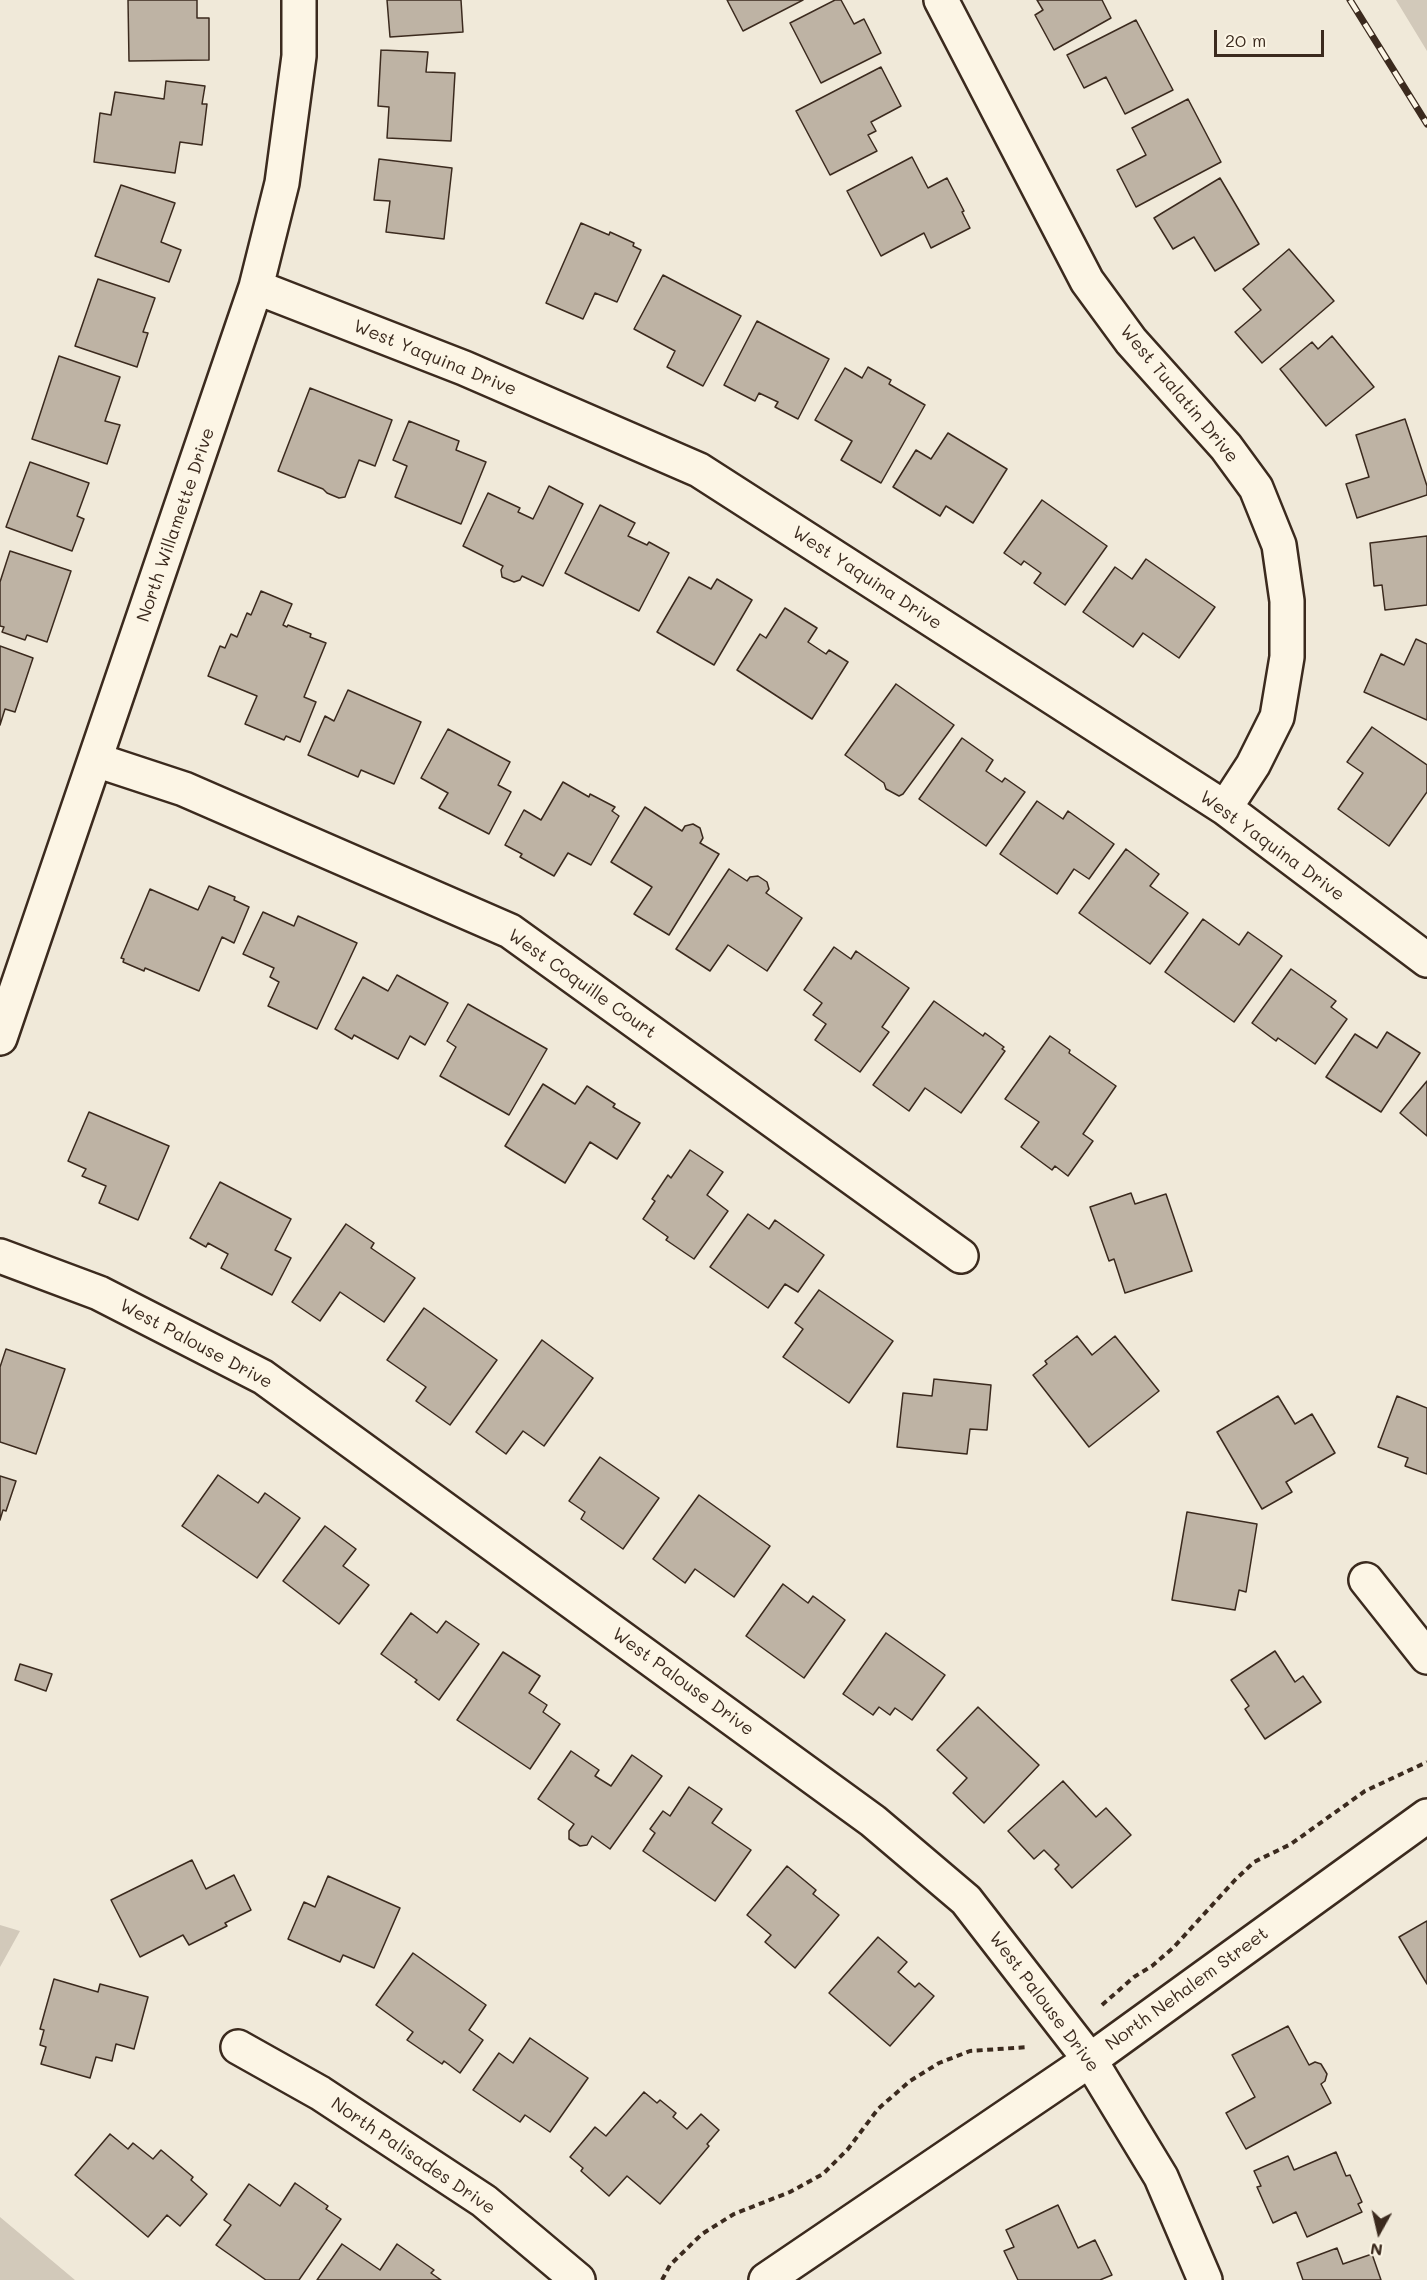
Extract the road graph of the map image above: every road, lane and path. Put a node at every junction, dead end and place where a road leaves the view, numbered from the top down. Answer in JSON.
{"nodes":[{"id":1,"x":299,"y":0,"type":"edge"},
{"id":2,"x":941,"y":0,"type":"edge"},
{"id":3,"x":256,"y":287,"type":"junction"},
{"id":4,"x":96,"y":760,"type":"junction"},
{"id":5,"x":1225,"y":808,"type":"junction"},
{"id":6,"x":1427,"y":960,"type":"edge"},
{"id":7,"x":0,"y":1038,"type":"edge"},
{"id":8,"x":0,"y":1256,"type":"edge"},
{"id":9,"x":961,"y":1256,"type":"dead end"},
{"id":10,"x":1366,"y":1580,"type":"dead end"},
{"id":11,"x":1427,"y":1657,"type":"edge"},
{"id":12,"x":1427,"y":1762,"type":"edge"},
{"id":13,"x":1427,"y":1816,"type":"edge"},
{"id":14,"x":1101,"y":2005,"type":"dead end"},
{"id":15,"x":238,"y":2047,"type":"dead end"},
{"id":16,"x":1028,"y":2047,"type":"dead end"},
{"id":17,"x":1090,"y":2060,"type":"junction"},
{"id":18,"x":578,"y":2280,"type":"edge"},
{"id":19,"x":662,"y":2280,"type":"edge"},
{"id":20,"x":766,"y":2280,"type":"edge"},
{"id":21,"x":1205,"y":2280,"type":"edge"}],
"edges":[{"from":1,"to":3,"type":"street","name":"North Willamette Drive"},
{"from":2,"to":5,"type":"street","name":"West Tualatin Drive"},
{"from":3,"to":4,"type":"street","name":"North Willamette Drive"},
{"from":3,"to":5,"type":"street","name":"West Yaquina Drive"},
{"from":4,"to":7,"type":"street","name":"North Willamette Drive"},
{"from":4,"to":9,"type":"street","name":"West Coquille Court"},
{"from":5,"to":6,"type":"street","name":"West Yaquina Drive"},
{"from":8,"to":17,"type":"street","name":"West Palouse Drive"},
{"from":10,"to":11,"type":"street"},
{"from":12,"to":14,"type":"path"},
{"from":13,"to":17,"type":"street","name":"North Nehalem Street"},
{"from":15,"to":18,"type":"street","name":"North Palisades Drive"},
{"from":16,"to":19,"type":"path"},
{"from":17,"to":20,"type":"street","name":"North Nehalem Street"},
{"from":17,"to":21,"type":"street","name":"West Palouse Drive"}]}
